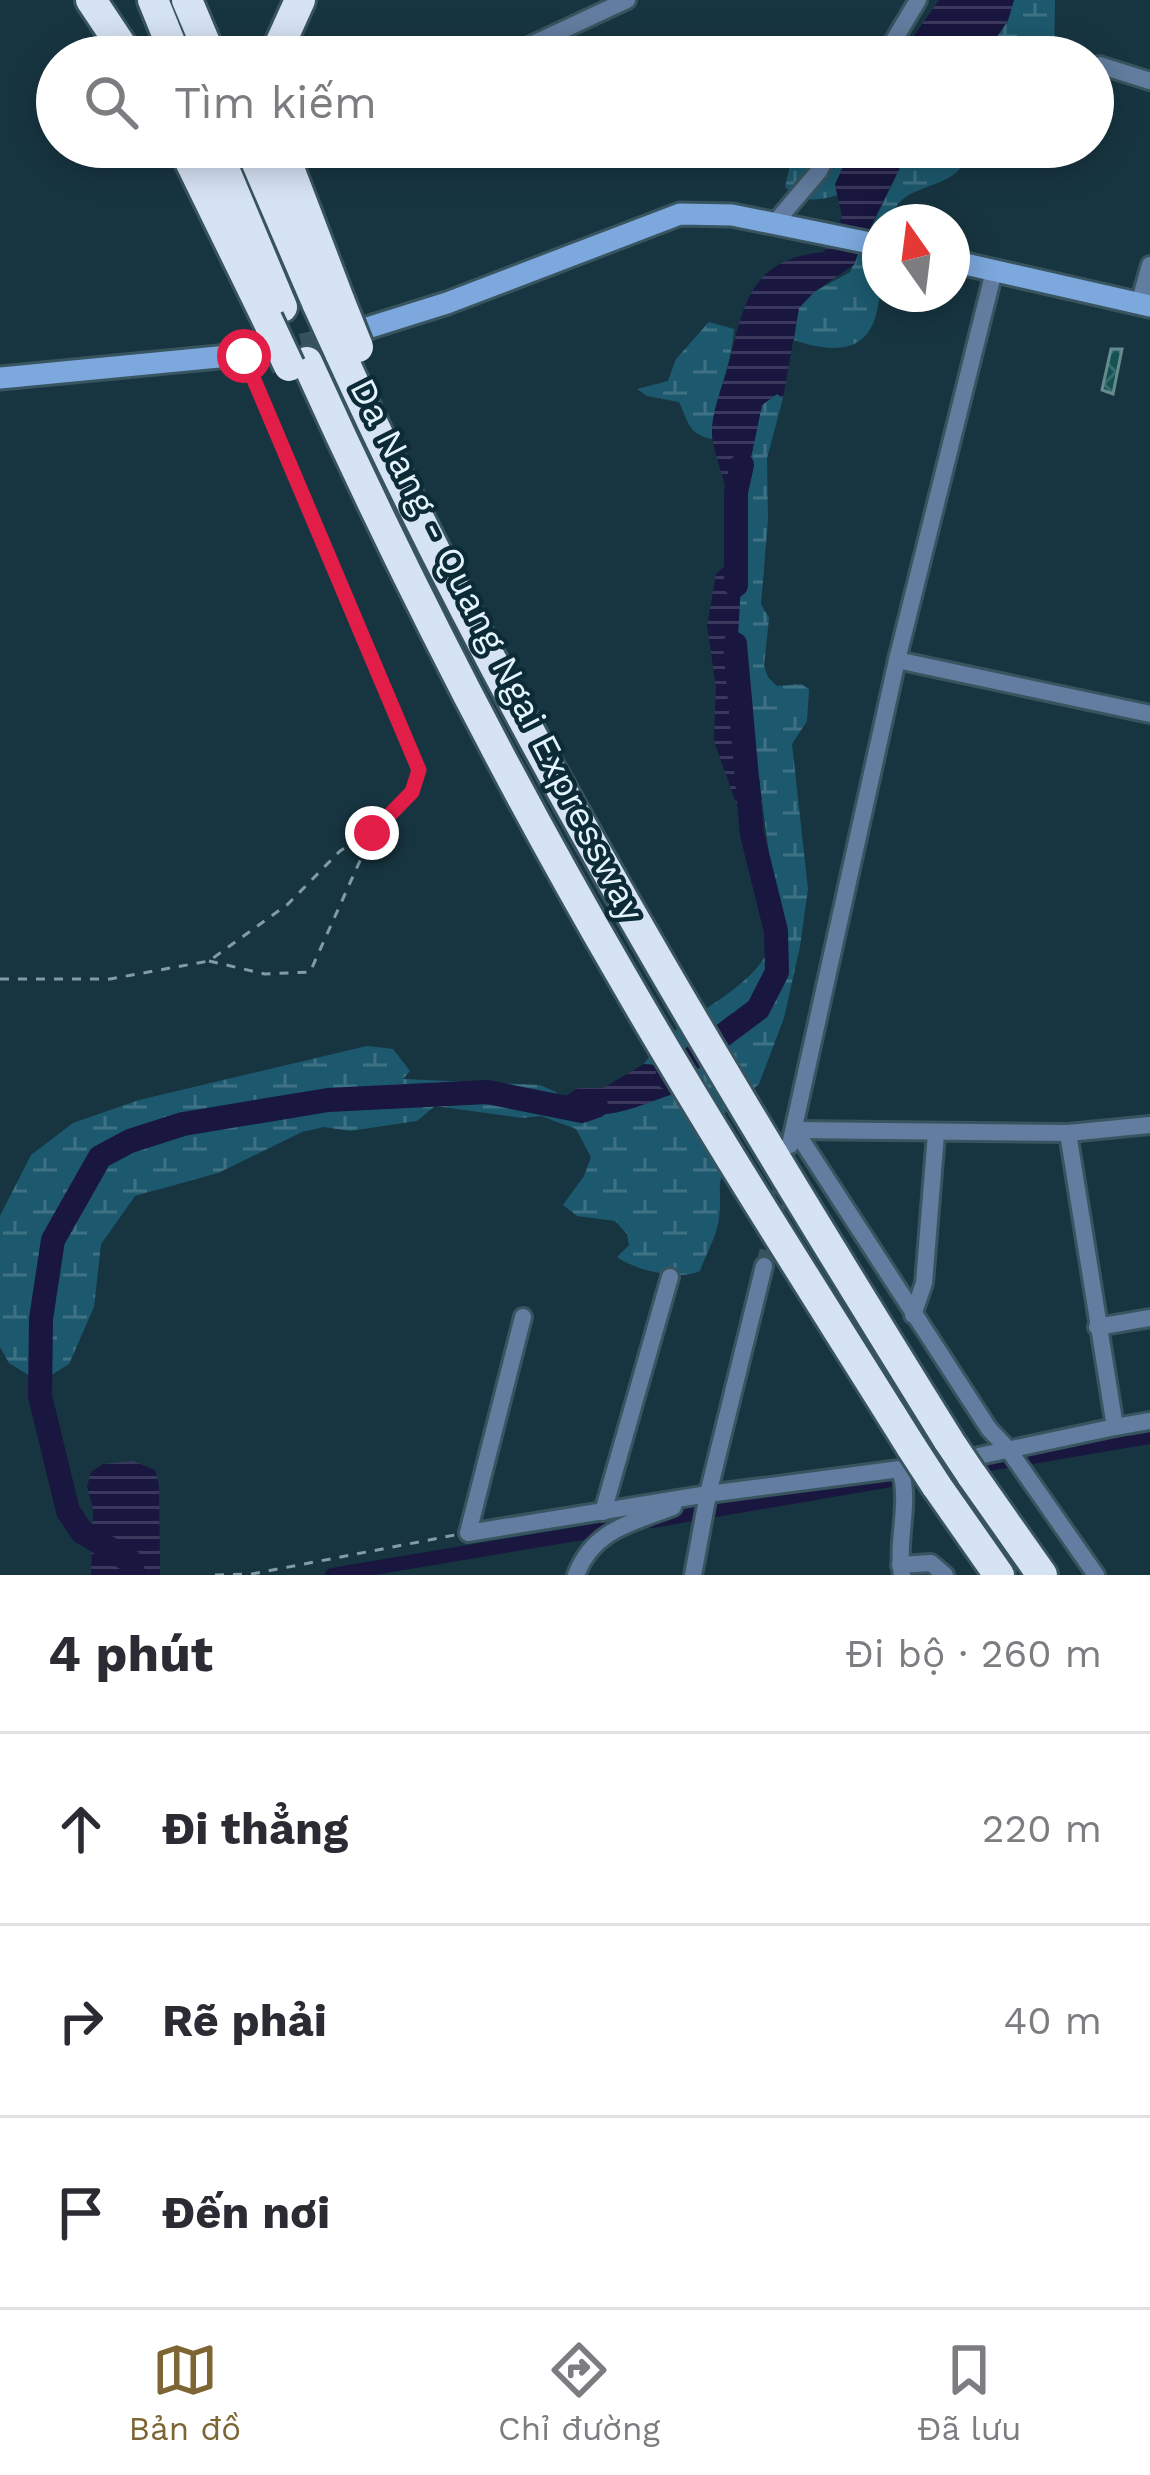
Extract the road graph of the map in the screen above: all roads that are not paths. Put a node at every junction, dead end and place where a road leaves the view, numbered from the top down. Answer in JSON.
{"nodes":[{"id":1,"x":91,"y":0,"type":"edge"},
{"id":2,"x":153,"y":0,"type":"edge"},
{"id":3,"x":187,"y":0,"type":"edge"},
{"id":4,"x":300,"y":0,"type":"edge"},
{"id":5,"x":627,"y":0,"type":"edge"},
{"id":6,"x":918,"y":0,"type":"edge"},
{"id":7,"x":115,"y":36,"type":"edge"},
{"id":8,"x":168,"y":36,"type":"edge"},
{"id":9,"x":202,"y":36,"type":"edge"},
{"id":10,"x":284,"y":36,"type":"edge"},
{"id":11,"x":550,"y":36,"type":"edge"},
{"id":12,"x":897,"y":36,"type":"edge"},
{"id":13,"x":1114,"y":69,"type":"edge"},
{"id":14,"x":1150,"y":81,"type":"edge"},
{"id":15,"x":194,"y":168,"type":"edge"},
{"id":16,"x":222,"y":168,"type":"edge"},
{"id":17,"x":261,"y":168,"type":"edge"},
{"id":18,"x":287,"y":168,"type":"edge"},
{"id":19,"x":821,"y":168,"type":"edge"},
{"id":20,"x":773,"y":225,"type":"junction"},
{"id":21,"x":862,"y":242,"type":"edge"},
{"id":22,"x":970,"y":265,"type":"edge"},
{"id":23,"x":1150,"y":265,"type":"edge"},
{"id":24,"x":994,"y":271,"type":"junction"},
{"id":25,"x":329,"y":304,"type":"junction"},
{"id":26,"x":1145,"y":305,"type":"edge"},
{"id":27,"x":276,"y":317,"type":"junction"},
{"id":28,"x":354,"y":343,"type":"junction"},
{"id":29,"x":252,"y":355,"type":"tunnel mouth"},
{"id":30,"x":0,"y":378,"type":"edge"},
{"id":31,"x":897,"y":660,"type":"junction"},
{"id":32,"x":1150,"y":714,"type":"edge"},
{"id":33,"x":1150,"y":1125,"type":"edge"},
{"id":34,"x":1068,"y":1133,"type":"junction"},
{"id":35,"x":936,"y":1134,"type":"junction"},
{"id":36,"x":792,"y":1137,"type":"junction"},
{"id":37,"x":764,"y":1265,"type":"tunnel mouth"},
{"id":38,"x":670,"y":1276,"type":"dead end"},
{"id":39,"x":913,"y":1315,"type":"junction"},
{"id":40,"x":523,"y":1317,"type":"dead end"},
{"id":41,"x":1150,"y":1318,"type":"edge"},
{"id":42,"x":1097,"y":1327,"type":"junction"},
{"id":43,"x":1150,"y":1421,"type":"edge"},
{"id":44,"x":1115,"y":1426,"type":"junction"},
{"id":45,"x":1013,"y":1456,"type":"junction"},
{"id":46,"x":975,"y":1465,"type":"junction"},
{"id":47,"x":906,"y":1472,"type":"junction"},
{"id":48,"x":707,"y":1497,"type":"junction"},
{"id":49,"x":603,"y":1512,"type":"junction"},
{"id":50,"x":901,"y":1570,"type":"edge"},
{"id":51,"x":576,"y":1575,"type":"edge"},
{"id":52,"x":693,"y":1575,"type":"edge"},
{"id":53,"x":945,"y":1575,"type":"edge"},
{"id":54,"x":999,"y":1575,"type":"edge"},
{"id":55,"x":1042,"y":1575,"type":"edge"},
{"id":56,"x":1096,"y":1575,"type":"edge"}],
"edges":[{"from":1,"to":7,"type":"highway"},
{"from":2,"to":8,"type":"highway"},
{"from":3,"to":9,"type":"highway"},
{"from":4,"to":10,"type":"highway"},
{"from":5,"to":11,"type":"street"},
{"from":6,"to":12,"type":"street"},
{"from":13,"to":14,"type":"street"},
{"from":15,"to":27,"type":"highway"},
{"from":16,"to":27,"type":"highway"},
{"from":17,"to":25,"type":"highway"},
{"from":18,"to":25,"type":"highway"},
{"from":19,"to":20,"type":"street"},
{"from":20,"to":21,"type":"main road"},
{"from":20,"to":28,"type":"main road"},
{"from":22,"to":24,"type":"main road"},
{"from":23,"to":26,"type":"street"},
{"from":24,"to":26,"type":"main road"},
{"from":24,"to":31,"type":"street"},
{"from":25,"to":28,"type":"highway","name":"Da Nang - Quang Ngai Expressway","bridge":true},
{"from":27,"to":47,"type":"highway","name":"Da Nang - Quang Ngai Expressway"},
{"from":28,"to":46,"type":"highway","name":"Da Nang - Quang Ngai Expressway","bridge":true},
{"from":29,"to":30,"type":"main road"},
{"from":31,"to":32,"type":"street"},
{"from":31,"to":36,"type":"street"},
{"from":33,"to":34,"type":"street"},
{"from":34,"to":35,"type":"street"},
{"from":34,"to":42,"type":"street"},
{"from":35,"to":36,"type":"street"},
{"from":35,"to":39,"type":"street"},
{"from":36,"to":39,"type":"street"},
{"from":37,"to":48,"type":"street"},
{"from":38,"to":49,"type":"street"},
{"from":39,"to":45,"type":"street"},
{"from":40,"to":49,"type":"street"},
{"from":41,"to":42,"type":"street"},
{"from":42,"to":44,"type":"street"},
{"from":43,"to":44,"type":"street"},
{"from":44,"to":45,"type":"street"},
{"from":45,"to":46,"type":"street"},
{"from":45,"to":56,"type":"street"},
{"from":46,"to":55,"type":"highway"},
{"from":47,"to":48,"type":"street"},
{"from":47,"to":50,"type":"street"},
{"from":47,"to":54,"type":"highway","bridge":true},
{"from":48,"to":49,"type":"street"},
{"from":48,"to":51,"type":"street"},
{"from":48,"to":52,"type":"street"},
{"from":50,"to":53,"type":"street"}]}
